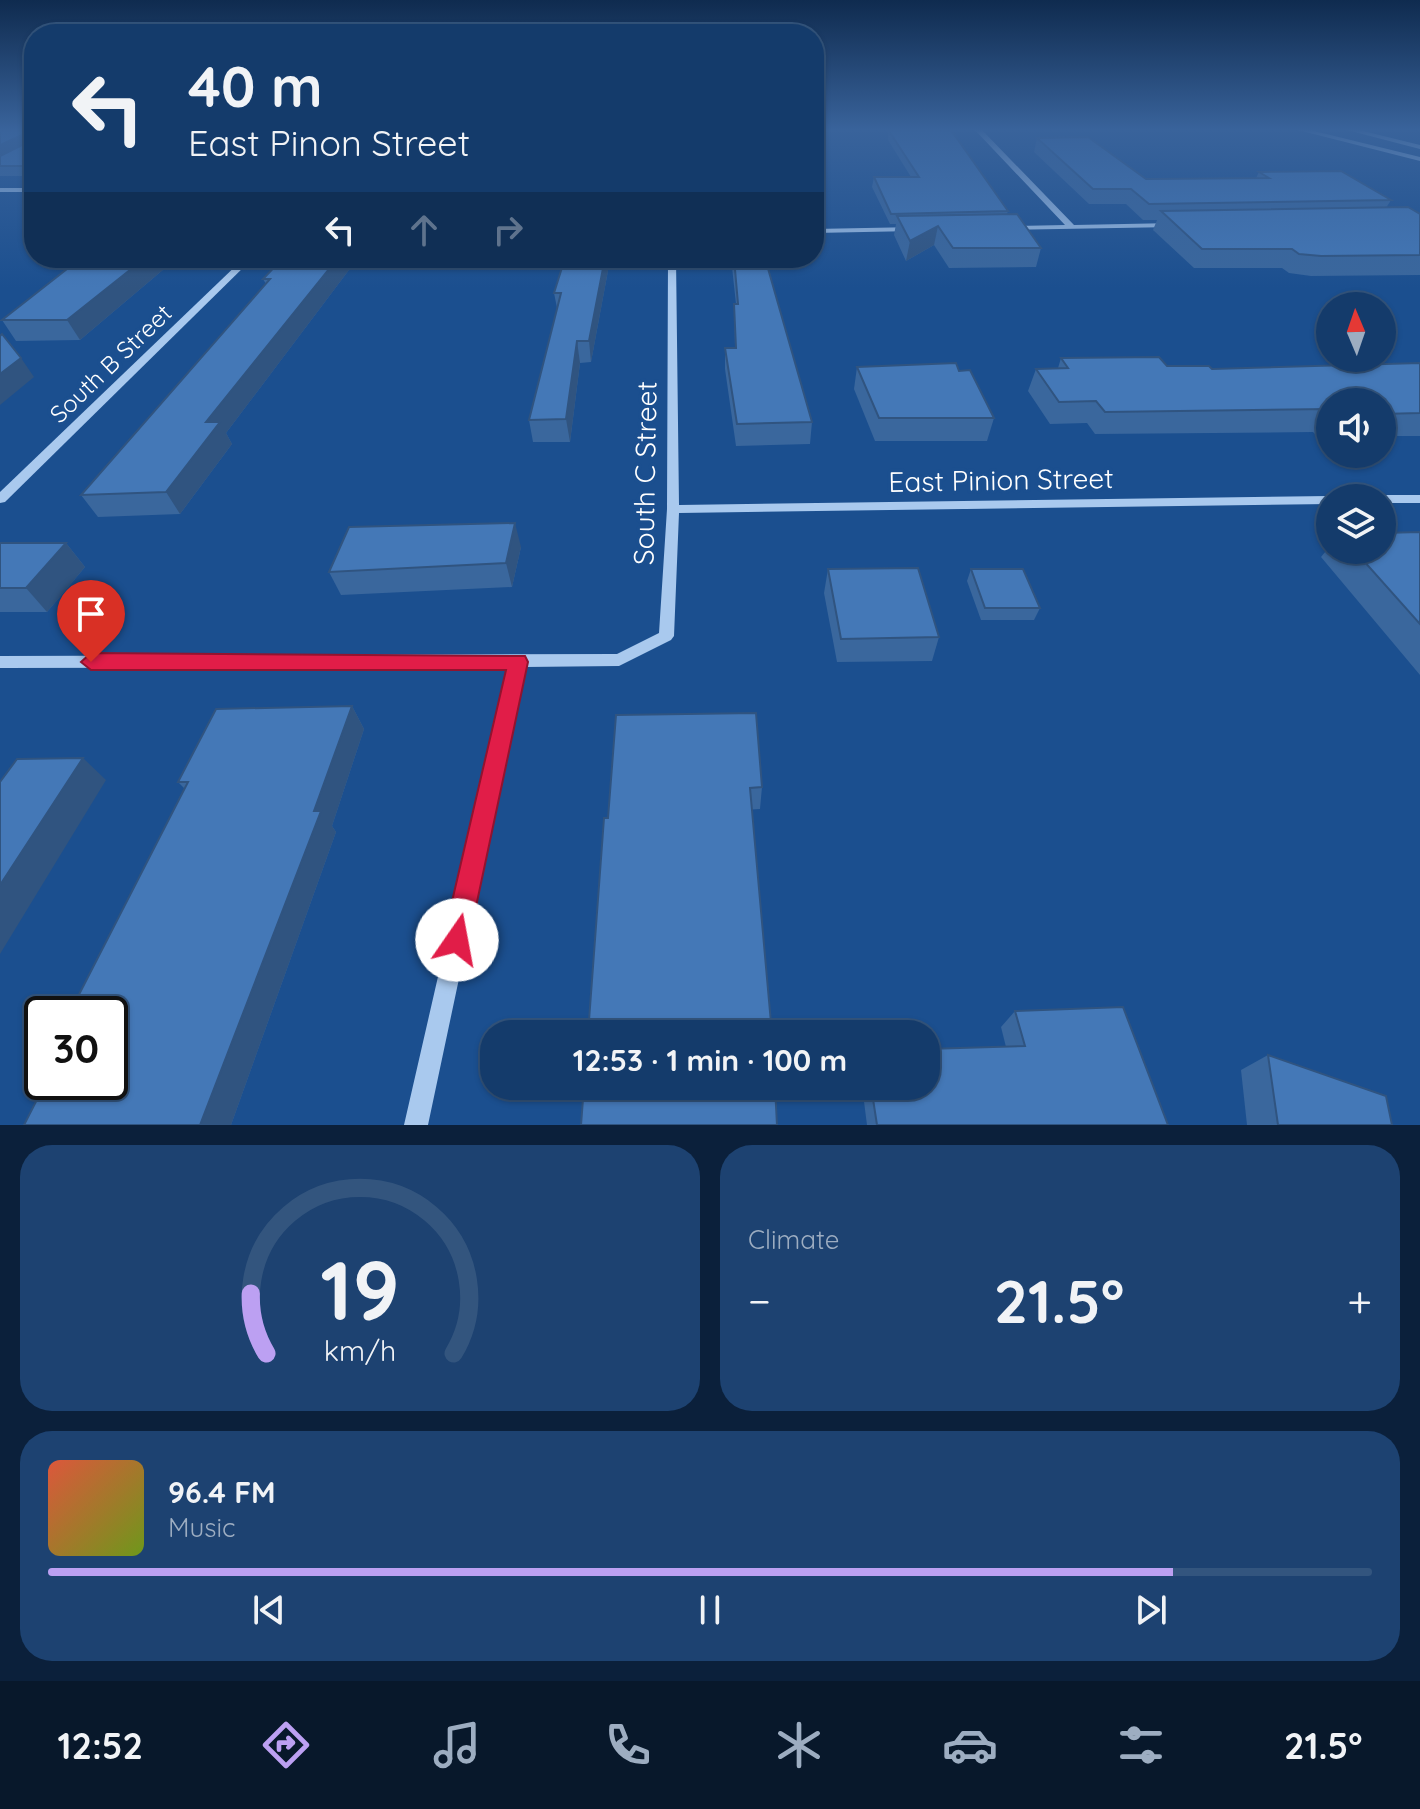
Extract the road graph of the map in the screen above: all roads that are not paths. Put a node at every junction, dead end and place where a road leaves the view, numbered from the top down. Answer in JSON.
{"nodes":[{"id":1,"x":1029,"y":182,"type":"edge"},
{"id":2,"x":0,"y":190,"type":"edge"},
{"id":3,"x":24,"y":190,"type":"edge"},
{"id":4,"x":1183,"y":225,"type":"edge"},
{"id":5,"x":1072,"y":227,"type":"junction"},
{"id":6,"x":996,"y":228,"type":"edge"},
{"id":7,"x":920,"y":229,"type":"edge"},
{"id":8,"x":824,"y":231,"type":"edge"},
{"id":9,"x":239,"y":268,"type":"edge"},
{"id":10,"x":672,"y":268,"type":"edge"},
{"id":11,"x":0,"y":499,"type":"edge"},
{"id":12,"x":1396,"y":499,"type":"edge"},
{"id":13,"x":1420,"y":499,"type":"edge"},
{"id":14,"x":1316,"y":500,"type":"edge"},
{"id":15,"x":673,"y":509,"type":"junction"},
{"id":16,"x":0,"y":662,"type":"edge"},
{"id":17,"x":518,"y":662,"type":"junction"},
{"id":18,"x":416,"y":1125,"type":"edge"}],
"edges":[{"from":1,"to":5,"type":"street"},
{"from":2,"to":3,"type":"street"},
{"from":4,"to":5,"type":"street"},
{"from":5,"to":6,"type":"street"},
{"from":7,"to":8,"type":"street"},
{"from":9,"to":11,"type":"street","name":"South B Street"},
{"from":10,"to":15,"type":"street","name":"South C Street"},
{"from":12,"to":13,"type":"street"},
{"from":14,"to":15,"type":"street","name":"East Pinion Street"},
{"from":15,"to":17,"type":"street","name":"South C Street"},
{"from":16,"to":17,"type":"street"},
{"from":17,"to":18,"type":"street"}]}
